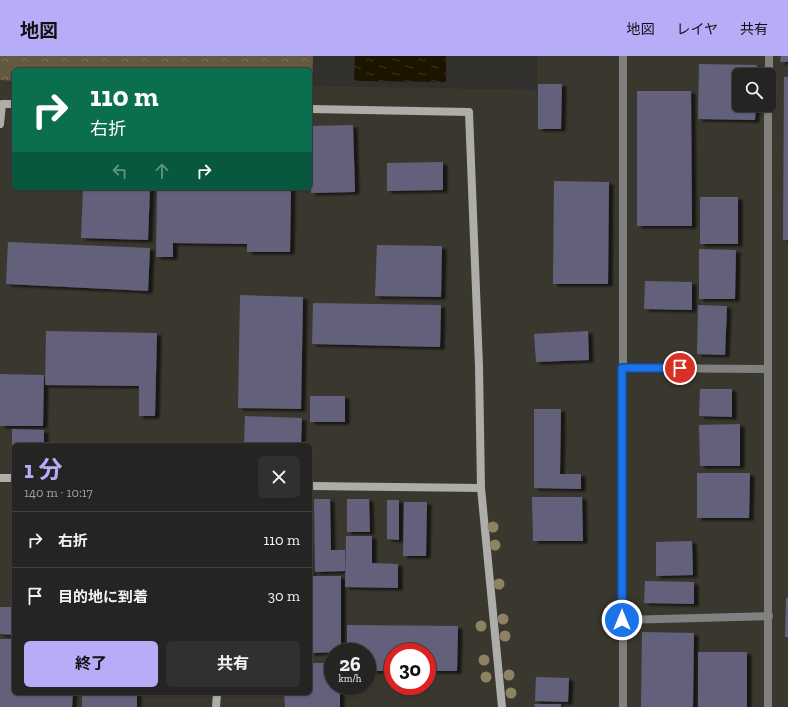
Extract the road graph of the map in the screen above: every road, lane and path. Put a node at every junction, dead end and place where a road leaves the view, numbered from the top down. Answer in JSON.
{"nodes":[{"id":1,"x":623,"y":56,"type":"edge"},
{"id":2,"x":769,"y":56,"type":"edge"},
{"id":3,"x":769,"y":68,"type":"edge"},
{"id":4,"x":12,"y":104,"type":"edge"},
{"id":5,"x":312,"y":109,"type":"edge"},
{"id":6,"x":768,"y":112,"type":"edge"},
{"id":7,"x":0,"y":124,"type":"edge"},
{"id":8,"x":622,"y":368,"type":"junction"},
{"id":9,"x":767,"y":369,"type":"junction"},
{"id":10,"x":0,"y":478,"type":"edge"},
{"id":11,"x":12,"y":478,"type":"edge"},
{"id":12,"x":312,"y":486,"type":"edge"},
{"id":13,"x":481,"y":488,"type":"junction"},
{"id":14,"x":769,"y":616,"type":"junction"},
{"id":15,"x":622,"y":620,"type":"junction"},
{"id":16,"x":217,"y":695,"type":"edge"},
{"id":17,"x":216,"y":707,"type":"edge"},
{"id":18,"x":502,"y":707,"type":"edge"},
{"id":19,"x":623,"y":707,"type":"edge"},
{"id":20,"x":768,"y":707,"type":"edge"}],
"edges":[{"from":1,"to":8,"type":"street"},
{"from":2,"to":3,"type":"street"},
{"from":4,"to":7,"type":"street"},
{"from":5,"to":13,"type":"street"},
{"from":6,"to":9,"type":"street"},
{"from":8,"to":9,"type":"street"},
{"from":8,"to":15,"type":"street"},
{"from":9,"to":14,"type":"street"},
{"from":10,"to":11,"type":"street"},
{"from":12,"to":13,"type":"street"},
{"from":13,"to":18,"type":"street"},
{"from":14,"to":15,"type":"street"},
{"from":14,"to":20,"type":"street"},
{"from":15,"to":19,"type":"street"},
{"from":16,"to":17,"type":"street"}]}
